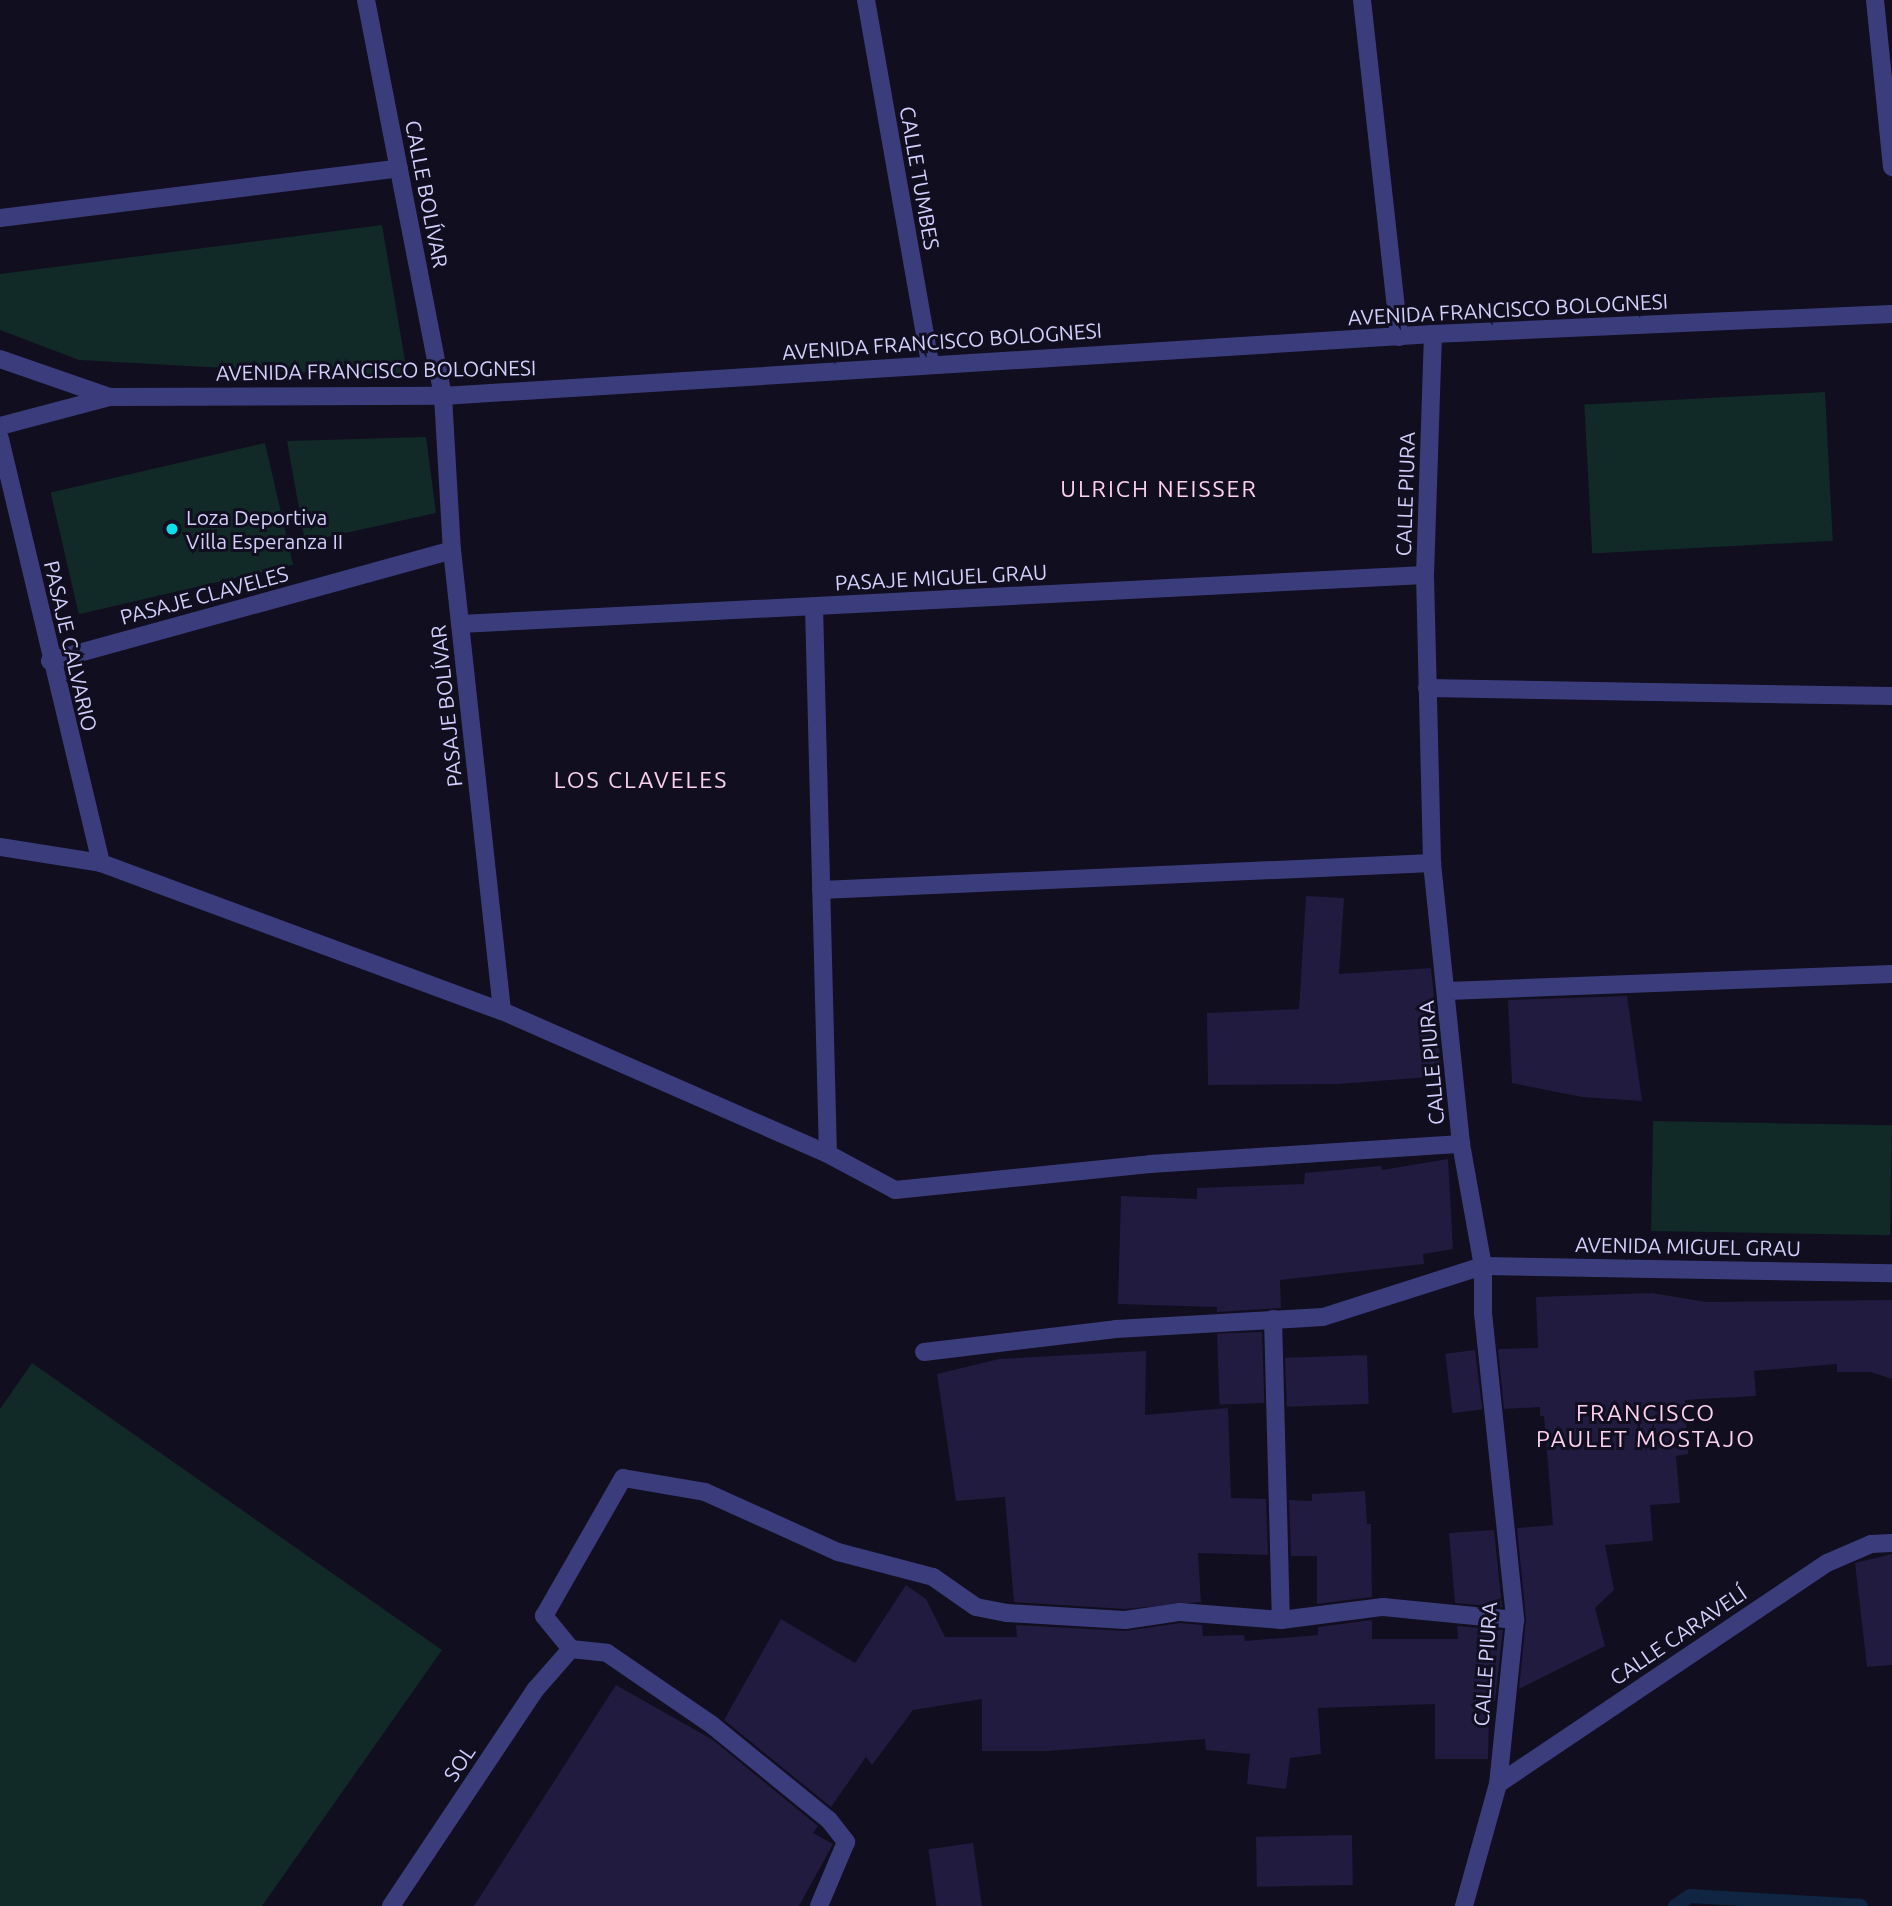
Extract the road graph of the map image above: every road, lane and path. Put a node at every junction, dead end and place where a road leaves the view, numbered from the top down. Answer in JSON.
{"nodes":[{"id":1,"x":366,"y":0,"type":"edge"},
{"id":2,"x":866,"y":0,"type":"edge"},
{"id":3,"x":1362,"y":0,"type":"edge"},
{"id":4,"x":1875,"y":0,"type":"edge"},
{"id":5,"x":1892,"y":167,"type":"edge"},
{"id":6,"x":399,"y":168,"type":"junction"},
{"id":7,"x":0,"y":218,"type":"edge"},
{"id":8,"x":1892,"y":314,"type":"edge"},
{"id":9,"x":1433,"y":334,"type":"junction"},
{"id":10,"x":1399,"y":337,"type":"junction"},
{"id":11,"x":0,"y":359,"type":"edge"},
{"id":12,"x":930,"y":364,"type":"junction"},
{"id":13,"x":443,"y":396,"type":"junction"},
{"id":14,"x":110,"y":397,"type":"junction"},
{"id":15,"x":0,"y":426,"type":"edge"},
{"id":16,"x":0,"y":439,"type":"edge"},
{"id":17,"x":452,"y":550,"type":"junction"},
{"id":18,"x":1425,"y":575,"type":"junction"},
{"id":19,"x":814,"y":606,"type":"junction"},
{"id":20,"x":460,"y":624,"type":"junction"},
{"id":21,"x":50,"y":661,"type":"junction"},
{"id":22,"x":1427,"y":688,"type":"junction"},
{"id":23,"x":1892,"y":696,"type":"edge"},
{"id":24,"x":0,"y":847,"type":"edge"},
{"id":25,"x":101,"y":863,"type":"junction"},
{"id":26,"x":1432,"y":863,"type":"junction"},
{"id":27,"x":821,"y":890,"type":"junction"},
{"id":28,"x":1892,"y":974,"type":"edge"},
{"id":29,"x":1448,"y":991,"type":"junction"},
{"id":30,"x":502,"y":1011,"type":"junction"},
{"id":31,"x":1461,"y":1144,"type":"junction"},
{"id":32,"x":828,"y":1154,"type":"junction"},
{"id":33,"x":1483,"y":1266,"type":"junction"},
{"id":34,"x":1892,"y":1273,"type":"edge"},
{"id":35,"x":1273,"y":1319,"type":"junction"},
{"id":36,"x":924,"y":1352,"type":"dead end"},
{"id":37,"x":1892,"y":1543,"type":"edge"},
{"id":38,"x":1281,"y":1620,"type":"junction"},
{"id":39,"x":1515,"y":1620,"type":"junction"},
{"id":40,"x":571,"y":1650,"type":"junction"},
{"id":41,"x":1498,"y":1784,"type":"junction"},
{"id":42,"x":830,"y":1884,"type":"junction"},
{"id":43,"x":391,"y":1906,"type":"edge"},
{"id":44,"x":819,"y":1906,"type":"edge"},
{"id":45,"x":836,"y":1906,"type":"edge"},
{"id":46,"x":1464,"y":1906,"type":"edge"}],
"edges":[{"from":1,"to":6,"type":"street","name":"CALLE BOLÍVAR"},
{"from":2,"to":12,"type":"street","name":"CALLE TUMBES"},
{"from":3,"to":10,"type":"street"},
{"from":4,"to":5,"type":"street"},
{"from":6,"to":7,"type":"street"},
{"from":6,"to":13,"type":"street","name":"CALLE BOLÍVAR"},
{"from":8,"to":9,"type":"street","name":"AVENIDA FRANCISCO BOLOGNESI"},
{"from":9,"to":10,"type":"street","name":"AVENIDA FRANCISCO BOLOGNESI"},
{"from":9,"to":18,"type":"street","name":"CALLE PIURA"},
{"from":10,"to":12,"type":"street","name":"AVENIDA FRANCISCO BOLOGNESI"},
{"from":11,"to":14,"type":"street","name":"AVENIDA FRANCISCO BOLOGNESI"},
{"from":12,"to":13,"type":"street","name":"AVENIDA FRANCISCO BOLOGNESI"},
{"from":13,"to":14,"type":"street","name":"AVENIDA FRANCISCO BOLOGNESI"},
{"from":13,"to":17,"type":"street","name":"PASAJE BOLÍVAR"},
{"from":14,"to":15,"type":"street"},
{"from":16,"to":21,"type":"street","name":"PASAJE CALVARIO"},
{"from":17,"to":20,"type":"street","name":"PASAJE BOLÍVAR"},
{"from":17,"to":21,"type":"street","name":"PASAJE CLAVELES"},
{"from":18,"to":19,"type":"street","name":"PASAJE MIGUEL GRAU"},
{"from":18,"to":22,"type":"street","name":"CALLE PIURA"},
{"from":19,"to":20,"type":"street","name":"PASAJE MIGUEL GRAU"},
{"from":19,"to":27,"type":"street"},
{"from":20,"to":30,"type":"street","name":"PASAJE BOLÍVAR"},
{"from":21,"to":25,"type":"street","name":"PASAJE CALVARIO"},
{"from":22,"to":23,"type":"street"},
{"from":22,"to":26,"type":"street","name":"CALLE PIURA"},
{"from":24,"to":25,"type":"street"},
{"from":25,"to":30,"type":"street"},
{"from":26,"to":27,"type":"street"},
{"from":26,"to":29,"type":"street","name":"CALLE PIURA"},
{"from":27,"to":32,"type":"street"},
{"from":28,"to":29,"type":"street"},
{"from":29,"to":31,"type":"street","name":"CALLE PIURA"},
{"from":30,"to":32,"type":"street"},
{"from":31,"to":32,"type":"street"},
{"from":31,"to":33,"type":"street","name":"CALLE PIURA"},
{"from":33,"to":34,"type":"street","name":"AVENIDA MIGUEL GRAU"},
{"from":33,"to":35,"type":"street","name":"AVENIDA MIGUEL GRAU"},
{"from":33,"to":39,"type":"street","name":"CALLE PIURA"},
{"from":35,"to":36,"type":"street","name":"AVENIDA MIGUEL GRAU"},
{"from":35,"to":38,"type":"street"},
{"from":37,"to":41,"type":"street","name":"CALLE CARAVELÍ"},
{"from":38,"to":39,"type":"street"},
{"from":38,"to":40,"type":"street"},
{"from":39,"to":41,"type":"street","name":"CALLE PIURA"},
{"from":40,"to":42,"type":"street"},
{"from":40,"to":43,"type":"street","name":"SOL"},
{"from":41,"to":46,"type":"street","name":"CALLE PIURA"},
{"from":42,"to":44,"type":"street"},
{"from":42,"to":45,"type":"street"}]}
